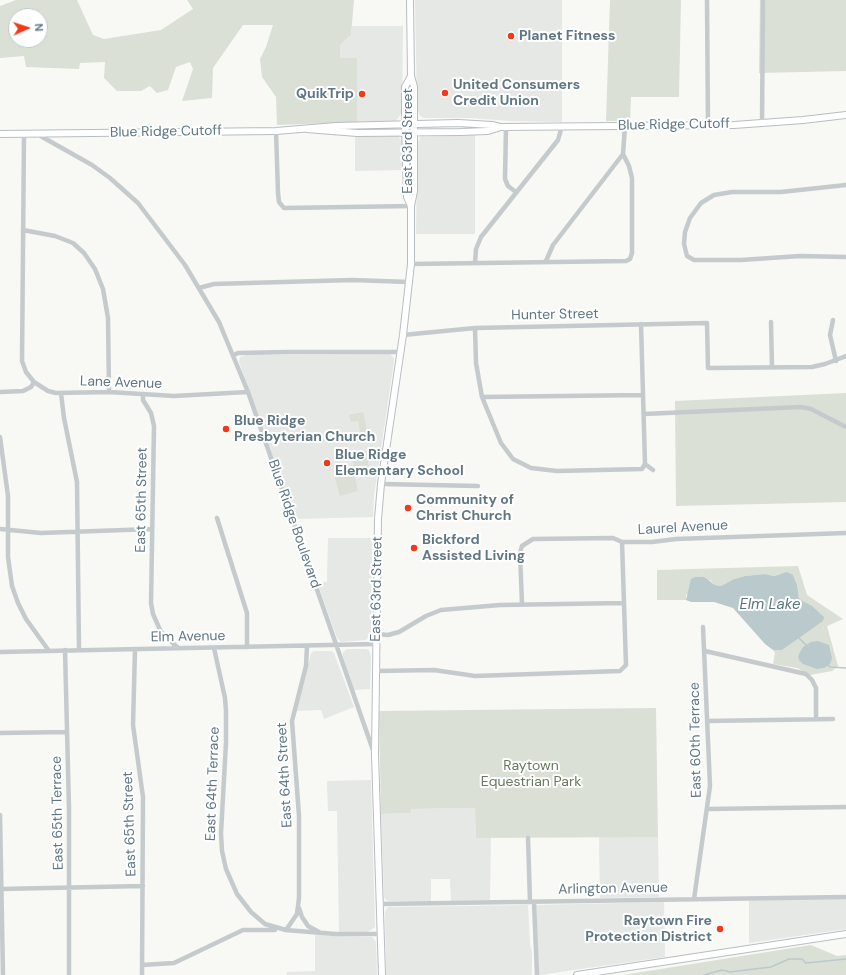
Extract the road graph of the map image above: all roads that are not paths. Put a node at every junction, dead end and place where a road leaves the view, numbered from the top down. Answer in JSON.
{"nodes":[{"id":1,"x":410,"y":0,"type":"edge"},
{"id":2,"x":707,"y":0,"type":"edge"},
{"id":3,"x":763,"y":0,"type":"edge"},
{"id":4,"x":411,"y":76,"type":"junction"},
{"id":5,"x":846,"y":114,"type":"edge"},
{"id":6,"x":762,"y":123,"type":"junction"},
{"id":7,"x":405,"y":124,"type":"junction"},
{"id":8,"x":414,"y":124,"type":"junction"},
{"id":9,"x":708,"y":125,"type":"junction"},
{"id":10,"x":562,"y":126,"type":"junction"},
{"id":11,"x":624,"y":126,"type":"junction"},
{"id":12,"x":503,"y":127,"type":"junction"},
{"id":13,"x":308,"y":129,"type":"junction"},
{"id":14,"x":276,"y":131,"type":"junction"},
{"id":15,"x":405,"y":132,"type":"junction"},
{"id":16,"x":414,"y":132,"type":"junction"},
{"id":17,"x":37,"y":133,"type":"junction"},
{"id":18,"x":0,"y":134,"type":"edge"},
{"id":19,"x":24,"y":134,"type":"junction"},
{"id":20,"x":624,"y":154,"type":"junction"},
{"id":21,"x":846,"y":185,"type":"edge"},
{"id":22,"x":516,"y":192,"type":"junction"},
{"id":23,"x":411,"y":206,"type":"junction"},
{"id":24,"x":23,"y":230,"type":"junction"},
{"id":25,"x":846,"y":257,"type":"edge"},
{"id":26,"x":546,"y":262,"type":"junction"},
{"id":27,"x":475,"y":263,"type":"junction"},
{"id":28,"x":411,"y":264,"type":"junction"},
{"id":29,"x":410,"y":282,"type":"junction"},
{"id":30,"x":200,"y":288,"type":"junction"},
{"id":31,"x":833,"y":320,"type":"dead end"},
{"id":32,"x":771,"y":322,"type":"dead end"},
{"id":33,"x":641,"y":324,"type":"junction"},
{"id":34,"x":475,"y":328,"type":"junction"},
{"id":35,"x":403,"y":335,"type":"junction"},
{"id":36,"x":401,"y":352,"type":"junction"},
{"id":37,"x":234,"y":355,"type":"junction"},
{"id":38,"x":846,"y":356,"type":"edge"},
{"id":39,"x":836,"y":361,"type":"junction"},
{"id":40,"x":772,"y":367,"type":"junction"},
{"id":41,"x":34,"y":382,"type":"junction"},
{"id":42,"x":0,"y":392,"type":"edge"},
{"id":43,"x":109,"y":392,"type":"junction"},
{"id":44,"x":248,"y":392,"type":"junction"},
{"id":45,"x":61,"y":393,"type":"junction"},
{"id":46,"x":143,"y":394,"type":"junction"},
{"id":47,"x":643,"y":396,"type":"junction"},
{"id":48,"x":482,"y":397,"type":"junction"},
{"id":49,"x":644,"y":414,"type":"junction"},
{"id":50,"x":846,"y":427,"type":"edge"},
{"id":51,"x":0,"y":437,"type":"edge"},
{"id":52,"x":645,"y":464,"type":"junction"},
{"id":53,"x":652,"y":470,"type":"dead end"},
{"id":54,"x":381,"y":484,"type":"junction"},
{"id":55,"x":478,"y":486,"type":"dead end"},
{"id":56,"x":217,"y":518,"type":"dead end"},
{"id":57,"x":0,"y":529,"type":"edge"},
{"id":58,"x":152,"y":529,"type":"junction"},
{"id":59,"x":8,"y":530,"type":"junction"},
{"id":60,"x":78,"y":531,"type":"junction"},
{"id":61,"x":846,"y":533,"type":"edge"},
{"id":62,"x":622,"y":542,"type":"junction"},
{"id":63,"x":624,"y":603,"type":"junction"},
{"id":64,"x":522,"y":604,"type":"junction"},
{"id":65,"x":703,"y":627,"type":"dead end"},
{"id":66,"x":376,"y":634,"type":"junction"},
{"id":67,"x":376,"y":644,"type":"junction"},
{"id":68,"x":336,"y":645,"type":"junction"},
{"id":69,"x":307,"y":646,"type":"junction"},
{"id":70,"x":247,"y":647,"type":"junction"},
{"id":71,"x":178,"y":648,"type":"junction"},
{"id":72,"x":214,"y":648,"type":"junction"},
{"id":73,"x":135,"y":649,"type":"junction"},
{"id":74,"x":65,"y":650,"type":"junction"},
{"id":75,"x":79,"y":650,"type":"junction"},
{"id":76,"x":49,"y":651,"type":"junction"},
{"id":77,"x":704,"y":651,"type":"junction"},
{"id":78,"x":0,"y":652,"type":"edge"},
{"id":79,"x":376,"y":671,"type":"junction"},
{"id":80,"x":833,"y":719,"type":"dead end"},
{"id":81,"x":816,"y":720,"type":"junction"},
{"id":82,"x":706,"y":721,"type":"junction"},
{"id":83,"x":67,"y":732,"type":"junction"},
{"id":84,"x":0,"y":733,"type":"edge"},
{"id":85,"x":374,"y":754,"type":"junction"},
{"id":86,"x":846,"y":807,"type":"edge"},
{"id":87,"x":708,"y":809,"type":"junction"},
{"id":88,"x":0,"y":815,"type":"edge"},
{"id":89,"x":528,"y":838,"type":"dead end"},
{"id":90,"x":143,"y":886,"type":"junction"},
{"id":91,"x":70,"y":887,"type":"junction"},
{"id":92,"x":1,"y":889,"type":"edge"},
{"id":93,"x":846,"y":897,"type":"edge"},
{"id":94,"x":694,"y":899,"type":"junction"},
{"id":95,"x":532,"y":902,"type":"junction"},
{"id":96,"x":380,"y":904,"type":"junction"},
{"id":97,"x":298,"y":906,"type":"junction"},
{"id":98,"x":286,"y":930,"type":"junction"},
{"id":99,"x":324,"y":933,"type":"junction"},
{"id":100,"x":381,"y":934,"type":"junction"},
{"id":101,"x":846,"y":934,"type":"edge"},
{"id":102,"x":142,"y":966,"type":"junction"},
{"id":103,"x":3,"y":975,"type":"edge"},
{"id":104,"x":69,"y":975,"type":"edge"},
{"id":105,"x":142,"y":975,"type":"edge"},
{"id":106,"x":382,"y":975,"type":"edge"},
{"id":107,"x":537,"y":975,"type":"edge"},
{"id":108,"x":577,"y":975,"type":"edge"}],
"edges":[{"from":1,"to":4,"type":"main road","name":"East 63rd Street"},
{"from":2,"to":9,"type":"street"},
{"from":3,"to":6,"type":"street"},
{"from":4,"to":7,"type":"main road","name":"East 63rd Street"},
{"from":4,"to":8,"type":"main road","name":"East 63rd Street"},
{"from":5,"to":6,"type":"main road","name":"Blue Ridge Cutoff"},
{"from":6,"to":9,"type":"main road","name":"Blue Ridge Cutoff"},
{"from":7,"to":8,"type":"main road","name":"Blue Ridge Cutoff"},
{"from":7,"to":13,"type":"main road","name":"Blue Ridge Cutoff"},
{"from":7,"to":15,"type":"main road","name":"East 63rd Street"},
{"from":8,"to":12,"type":"main road","name":"Blue Ridge Cutoff"},
{"from":8,"to":16,"type":"main road","name":"East 63rd Street"},
{"from":9,"to":11,"type":"main road","name":"Blue Ridge Cutoff"},
{"from":10,"to":11,"type":"main road","name":"Blue Ridge Cutoff"},
{"from":10,"to":12,"type":"main road","name":"Blue Ridge Cutoff"},
{"from":10,"to":22,"type":"street"},
{"from":11,"to":20,"type":"street"},
{"from":12,"to":16,"type":"main road","name":"Blue Ridge Cutoff"},
{"from":12,"to":22,"type":"street"},
{"from":13,"to":14,"type":"main road","name":"Blue Ridge Cutoff"},
{"from":13,"to":15,"type":"main road","name":"Blue Ridge Cutoff"},
{"from":14,"to":17,"type":"main road","name":"Blue Ridge Cutoff"},
{"from":14,"to":23,"type":"street"},
{"from":15,"to":16,"type":"main road","name":"Blue Ridge Cutoff"},
{"from":15,"to":23,"type":"main road","name":"East 63rd Street"},
{"from":16,"to":23,"type":"main road","name":"East 63rd Street"},
{"from":17,"to":19,"type":"main road","name":"Blue Ridge Cutoff"},
{"from":17,"to":30,"type":"street","name":"Blue Ridge Boulevard"},
{"from":18,"to":19,"type":"main road"},
{"from":19,"to":24,"type":"street"},
{"from":20,"to":26,"type":"street"},
{"from":20,"to":26,"type":"street"},
{"from":21,"to":25,"type":"street"},
{"from":22,"to":27,"type":"street"},
{"from":23,"to":28,"type":"main road","name":"East 63rd Street"},
{"from":24,"to":41,"type":"street"},
{"from":24,"to":43,"type":"street"},
{"from":26,"to":27,"type":"street"},
{"from":27,"to":28,"type":"street"},
{"from":28,"to":29,"type":"main road","name":"East 63rd Street"},
{"from":29,"to":30,"type":"street"},
{"from":29,"to":35,"type":"main road","name":"East 63rd Street"},
{"from":30,"to":37,"type":"street","name":"Blue Ridge Boulevard"},
{"from":31,"to":39,"type":"street"},
{"from":32,"to":40,"type":"street"},
{"from":33,"to":34,"type":"street","name":"Hunter Street"},
{"from":33,"to":40,"type":"street","name":"Hunter Street"},
{"from":33,"to":47,"type":"street"},
{"from":34,"to":35,"type":"street","name":"Hunter Street"},
{"from":34,"to":48,"type":"street"},
{"from":35,"to":36,"type":"main road","name":"East 63rd Street"},
{"from":36,"to":37,"type":"street"},
{"from":36,"to":54,"type":"main road","name":"East 63rd Street"},
{"from":37,"to":44,"type":"street","name":"Blue Ridge Boulevard"},
{"from":38,"to":39,"type":"street"},
{"from":39,"to":40,"type":"street"},
{"from":41,"to":42,"type":"street"},
{"from":41,"to":45,"type":"street","name":"Lane Avenue"},
{"from":43,"to":45,"type":"street","name":"Lane Avenue"},
{"from":43,"to":46,"type":"street","name":"Lane Avenue"},
{"from":44,"to":46,"type":"street","name":"Lane Avenue"},
{"from":44,"to":68,"type":"street","name":"Blue Ridge Boulevard"},
{"from":45,"to":60,"type":"street"},
{"from":46,"to":58,"type":"street","name":"East 65th Street"},
{"from":47,"to":48,"type":"street"},
{"from":47,"to":49,"type":"street"},
{"from":48,"to":52,"type":"street"},
{"from":49,"to":50,"type":"street"},
{"from":49,"to":52,"type":"street"},
{"from":51,"to":59,"type":"street"},
{"from":52,"to":53,"type":"street"},
{"from":54,"to":55,"type":"street"},
{"from":54,"to":66,"type":"main road","name":"East 63rd Street"},
{"from":56,"to":70,"type":"street"},
{"from":57,"to":59,"type":"street"},
{"from":58,"to":60,"type":"street"},
{"from":58,"to":71,"type":"street","name":"East 65th Street"},
{"from":59,"to":60,"type":"street"},
{"from":59,"to":76,"type":"street"},
{"from":60,"to":75,"type":"street"},
{"from":61,"to":62,"type":"street","name":"Laurel Avenue"},
{"from":62,"to":63,"type":"street"},
{"from":62,"to":64,"type":"street","name":"Laurel Avenue"},
{"from":63,"to":64,"type":"street"},
{"from":63,"to":79,"type":"street"},
{"from":64,"to":66,"type":"street"},
{"from":65,"to":77,"type":"street","name":"East 60th Terrace"},
{"from":66,"to":67,"type":"main road","name":"East 63rd Street"},
{"from":67,"to":68,"type":"street","name":"Elm Avenue"},
{"from":67,"to":79,"type":"main road","name":"East 63rd Street"},
{"from":68,"to":69,"type":"street","name":"Elm Avenue"},
{"from":68,"to":85,"type":"street","name":"Blue Ridge Boulevard"},
{"from":69,"to":70,"type":"street","name":"Elm Avenue"},
{"from":69,"to":97,"type":"street","name":"East 64th Street"},
{"from":70,"to":72,"type":"street","name":"Elm Avenue"},
{"from":71,"to":72,"type":"street","name":"Elm Avenue"},
{"from":71,"to":73,"type":"street","name":"Elm Avenue"},
{"from":72,"to":98,"type":"street","name":"East 64th Terrace"},
{"from":73,"to":75,"type":"street","name":"Elm Avenue"},
{"from":73,"to":90,"type":"street","name":"East 65th Street"},
{"from":74,"to":75,"type":"street","name":"Elm Avenue"},
{"from":74,"to":76,"type":"street","name":"Elm Avenue"},
{"from":74,"to":83,"type":"street","name":"East 65th Terrace"},
{"from":76,"to":78,"type":"street","name":"Elm Avenue"},
{"from":77,"to":81,"type":"street"},
{"from":77,"to":82,"type":"street","name":"East 60th Terrace"},
{"from":79,"to":85,"type":"main road","name":"East 63rd Street"},
{"from":80,"to":81,"type":"street"},
{"from":81,"to":82,"type":"street"},
{"from":82,"to":87,"type":"street","name":"East 60th Terrace"},
{"from":83,"to":84,"type":"street"},
{"from":83,"to":91,"type":"street","name":"East 65th Terrace"},
{"from":85,"to":96,"type":"main road","name":"East 63rd Street"},
{"from":86,"to":87,"type":"street"},
{"from":87,"to":94,"type":"street","name":"East 60th Terrace"},
{"from":88,"to":92,"type":"street"},
{"from":89,"to":95,"type":"street"},
{"from":90,"to":91,"type":"street"},
{"from":90,"to":102,"type":"street","name":"East 65th Street"},
{"from":91,"to":92,"type":"street"},
{"from":91,"to":104,"type":"street","name":"East 65th Terrace"},
{"from":92,"to":103,"type":"street"},
{"from":93,"to":94,"type":"street","name":"Arlington Avenue"},
{"from":94,"to":95,"type":"street","name":"Arlington Avenue"},
{"from":95,"to":96,"type":"street","name":"Arlington Avenue"},
{"from":95,"to":107,"type":"street"},
{"from":96,"to":100,"type":"main road","name":"East 63rd Street"},
{"from":97,"to":98,"type":"street","name":"East 64th Street"},
{"from":97,"to":99,"type":"street","name":"East 64th Street"},
{"from":98,"to":99,"type":"street"},
{"from":98,"to":102,"type":"street"},
{"from":99,"to":100,"type":"street"},
{"from":100,"to":106,"type":"main road","name":"East 63rd Street"},
{"from":101,"to":108,"type":"main road"},
{"from":102,"to":105,"type":"street","name":"East 65th Street"}]}
